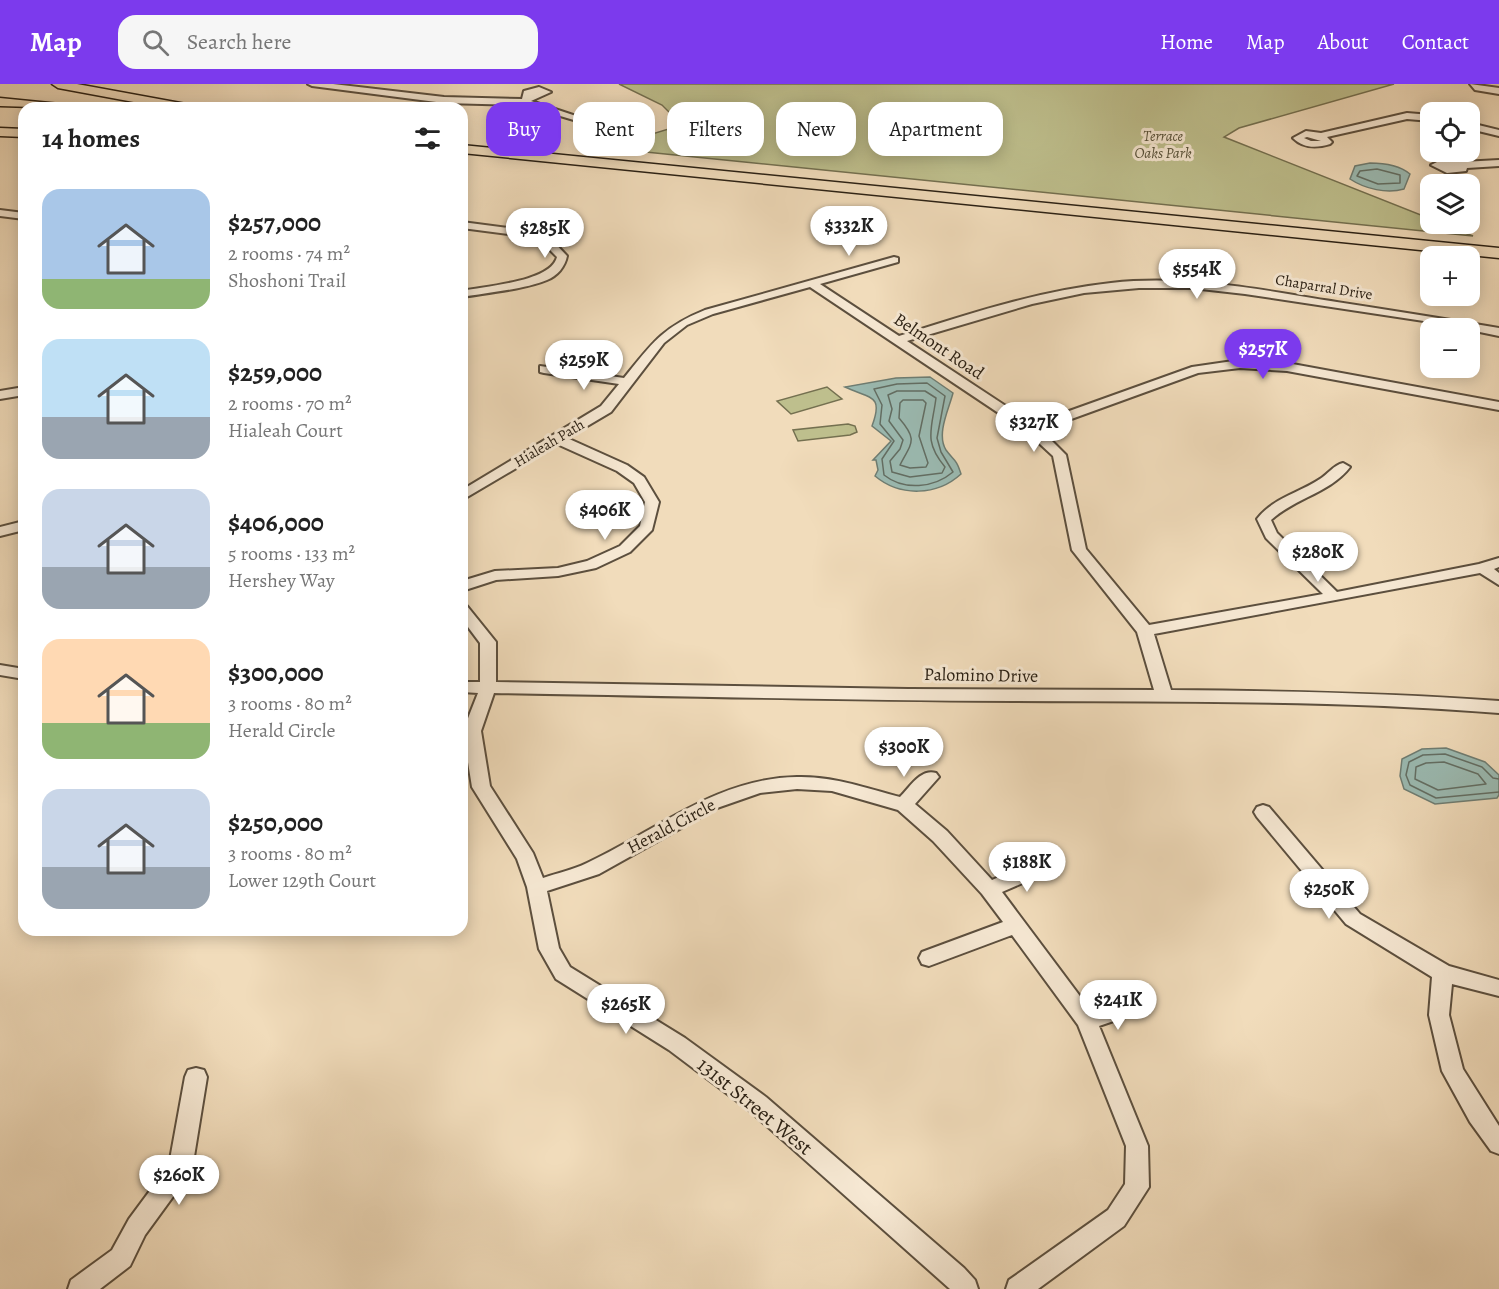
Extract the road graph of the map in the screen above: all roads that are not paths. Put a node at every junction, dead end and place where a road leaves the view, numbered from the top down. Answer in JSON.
{"nodes":[{"id":1,"x":58,"y":84,"type":"edge"},
{"id":2,"x":312,"y":84,"type":"edge"},
{"id":3,"x":1474,"y":84,"type":"edge"},
{"id":4,"x":1494,"y":88,"type":"edge"},
{"id":5,"x":0,"y":102,"type":"edge"},
{"id":6,"x":154,"y":102,"type":"edge"},
{"id":7,"x":18,"y":104,"type":"edge"},
{"id":8,"x":0,"y":112,"type":"edge"},
{"id":9,"x":18,"y":115,"type":"edge"},
{"id":10,"x":573,"y":116,"type":"edge"},
{"id":11,"x":1420,"y":116,"type":"edge"},
{"id":12,"x":1480,"y":128,"type":"edge"},
{"id":13,"x":0,"y":132,"type":"edge"},
{"id":14,"x":18,"y":133,"type":"edge"},
{"id":15,"x":1499,"y":133,"type":"edge"},
{"id":16,"x":1322,"y":136,"type":"dead end"},
{"id":17,"x":468,"y":150,"type":"edge"},
{"id":18,"x":468,"y":163,"type":"edge"},
{"id":19,"x":1499,"y":163,"type":"edge"},
{"id":20,"x":1462,"y":165,"type":"dead end"},
{"id":21,"x":0,"y":213,"type":"edge"},
{"id":22,"x":18,"y":215,"type":"edge"},
{"id":23,"x":468,"y":226,"type":"edge"},
{"id":24,"x":1499,"y":253,"type":"edge"},
{"id":25,"x":894,"y":260,"type":"dead end"},
{"id":26,"x":1420,"y":260,"type":"edge"},
{"id":27,"x":1480,"y":266,"type":"edge"},
{"id":28,"x":1499,"y":268,"type":"edge"},
{"id":29,"x":811,"y":283,"type":"junction"},
{"id":30,"x":468,"y":293,"type":"edge"},
{"id":31,"x":1499,"y":332,"type":"edge"},
{"id":32,"x":897,"y":340,"type":"junction"},
{"id":33,"x":544,"y":369,"type":"dead end"},
{"id":34,"x":629,"y":382,"type":"junction"},
{"id":35,"x":18,"y":392,"type":"edge"},
{"id":36,"x":0,"y":395,"type":"edge"},
{"id":37,"x":1499,"y":406,"type":"edge"},
{"id":38,"x":1032,"y":429,"type":"junction"},
{"id":39,"x":557,"y":439,"type":"junction"},
{"id":40,"x":1342,"y":467,"type":"dead end"},
{"id":41,"x":468,"y":492,"type":"edge"},
{"id":42,"x":18,"y":527,"type":"edge"},
{"id":43,"x":0,"y":532,"type":"edge"},
{"id":44,"x":1499,"y":562,"type":"edge"},
{"id":45,"x":1483,"y":567,"type":"junction"},
{"id":46,"x":1499,"y":580,"type":"edge"},
{"id":47,"x":468,"y":584,"type":"edge"},
{"id":48,"x":1334,"y":597,"type":"junction"},
{"id":49,"x":468,"y":617,"type":"edge"},
{"id":50,"x":1145,"y":631,"type":"junction"},
{"id":51,"x":0,"y":670,"type":"edge"},
{"id":52,"x":18,"y":673,"type":"edge"},
{"id":53,"x":468,"y":687,"type":"edge"},
{"id":54,"x":488,"y":687,"type":"junction"},
{"id":55,"x":1164,"y":695,"type":"junction"},
{"id":56,"x":1499,"y":707,"type":"edge"},
{"id":57,"x":468,"y":730,"type":"edge"},
{"id":58,"x":468,"y":736,"type":"edge"},
{"id":59,"x":930,"y":777,"type":"dead end"},
{"id":60,"x":904,"y":805,"type":"junction"},
{"id":61,"x":1263,"y":812,"type":"dead end"},
{"id":62,"x":1050,"y":863,"type":"dead end"},
{"id":63,"x":537,"y":887,"type":"junction"},
{"id":64,"x":989,"y":889,"type":"junction"},
{"id":65,"x":1015,"y":926,"type":"junction"},
{"id":66,"x":928,"y":958,"type":"dead end"},
{"id":67,"x":1443,"y":973,"type":"junction"},
{"id":68,"x":1499,"y":988,"type":"edge"},
{"id":69,"x":1136,"y":1005,"type":"dead end"},
{"id":70,"x":1087,"y":1021,"type":"junction"},
{"id":71,"x":196,"y":1077,"type":"dead end"},
{"id":72,"x":1499,"y":1144,"type":"edge"},
{"id":73,"x":80,"y":1289,"type":"edge"},
{"id":74,"x":966,"y":1289,"type":"edge"},
{"id":75,"x":1018,"y":1289,"type":"edge"}],
"edges":[{"from":1,"to":6,"type":"highway"},
{"from":2,"to":10,"type":"street"},
{"from":3,"to":4,"type":"street"},
{"from":5,"to":7,"type":"highway"},
{"from":8,"to":9,"type":"highway"},
{"from":11,"to":16,"type":"street"},
{"from":12,"to":15,"type":"street"},
{"from":13,"to":14,"type":"highway"},
{"from":17,"to":24,"type":"highway"},
{"from":18,"to":26,"type":"highway"},
{"from":19,"to":20,"type":"street"},
{"from":21,"to":22,"type":"street"},
{"from":23,"to":30,"type":"street"},
{"from":25,"to":29,"type":"street","name":"Hialeah Path"},
{"from":27,"to":28,"type":"highway"},
{"from":29,"to":32,"type":"street","name":"Belmont Road"},
{"from":29,"to":34,"type":"street","name":"Hialeah Path"},
{"from":31,"to":32,"type":"street","name":"Chaparral Drive"},
{"from":32,"to":38,"type":"street","name":"Belmont Road"},
{"from":33,"to":34,"type":"street"},
{"from":34,"to":39,"type":"street","name":"Hialeah Path"},
{"from":35,"to":36,"type":"street"},
{"from":37,"to":38,"type":"street"},
{"from":38,"to":50,"type":"street","name":"Belmont Road"},
{"from":39,"to":41,"type":"street","name":"Hialeah Path"},
{"from":39,"to":47,"type":"street"},
{"from":40,"to":48,"type":"street"},
{"from":42,"to":43,"type":"street"},
{"from":44,"to":45,"type":"street"},
{"from":45,"to":46,"type":"street"},
{"from":45,"to":48,"type":"street"},
{"from":48,"to":50,"type":"street"},
{"from":49,"to":54,"type":"street"},
{"from":50,"to":55,"type":"street","name":"Belmont Road"},
{"from":51,"to":52,"type":"street"},
{"from":53,"to":54,"type":"street","name":"Palomino Drive"},
{"from":54,"to":55,"type":"street","name":"Palomino Drive"},
{"from":54,"to":57,"type":"street","name":"131st Street West"},
{"from":55,"to":56,"type":"street","name":"Palomino Drive"},
{"from":58,"to":63,"type":"street","name":"131st Street West"},
{"from":59,"to":60,"type":"street"},
{"from":60,"to":63,"type":"street","name":"Herald Circle"},
{"from":60,"to":64,"type":"street","name":"Herald Circle"},
{"from":61,"to":67,"type":"street"},
{"from":62,"to":64,"type":"street"},
{"from":63,"to":74,"type":"street","name":"131st Street West"},
{"from":64,"to":65,"type":"street","name":"Herald Circle"},
{"from":65,"to":66,"type":"street"},
{"from":65,"to":70,"type":"street","name":"Herald Circle"},
{"from":67,"to":68,"type":"street"},
{"from":67,"to":72,"type":"street"},
{"from":69,"to":70,"type":"street"},
{"from":70,"to":75,"type":"street","name":"Herald Circle"},
{"from":71,"to":73,"type":"street"}]}
